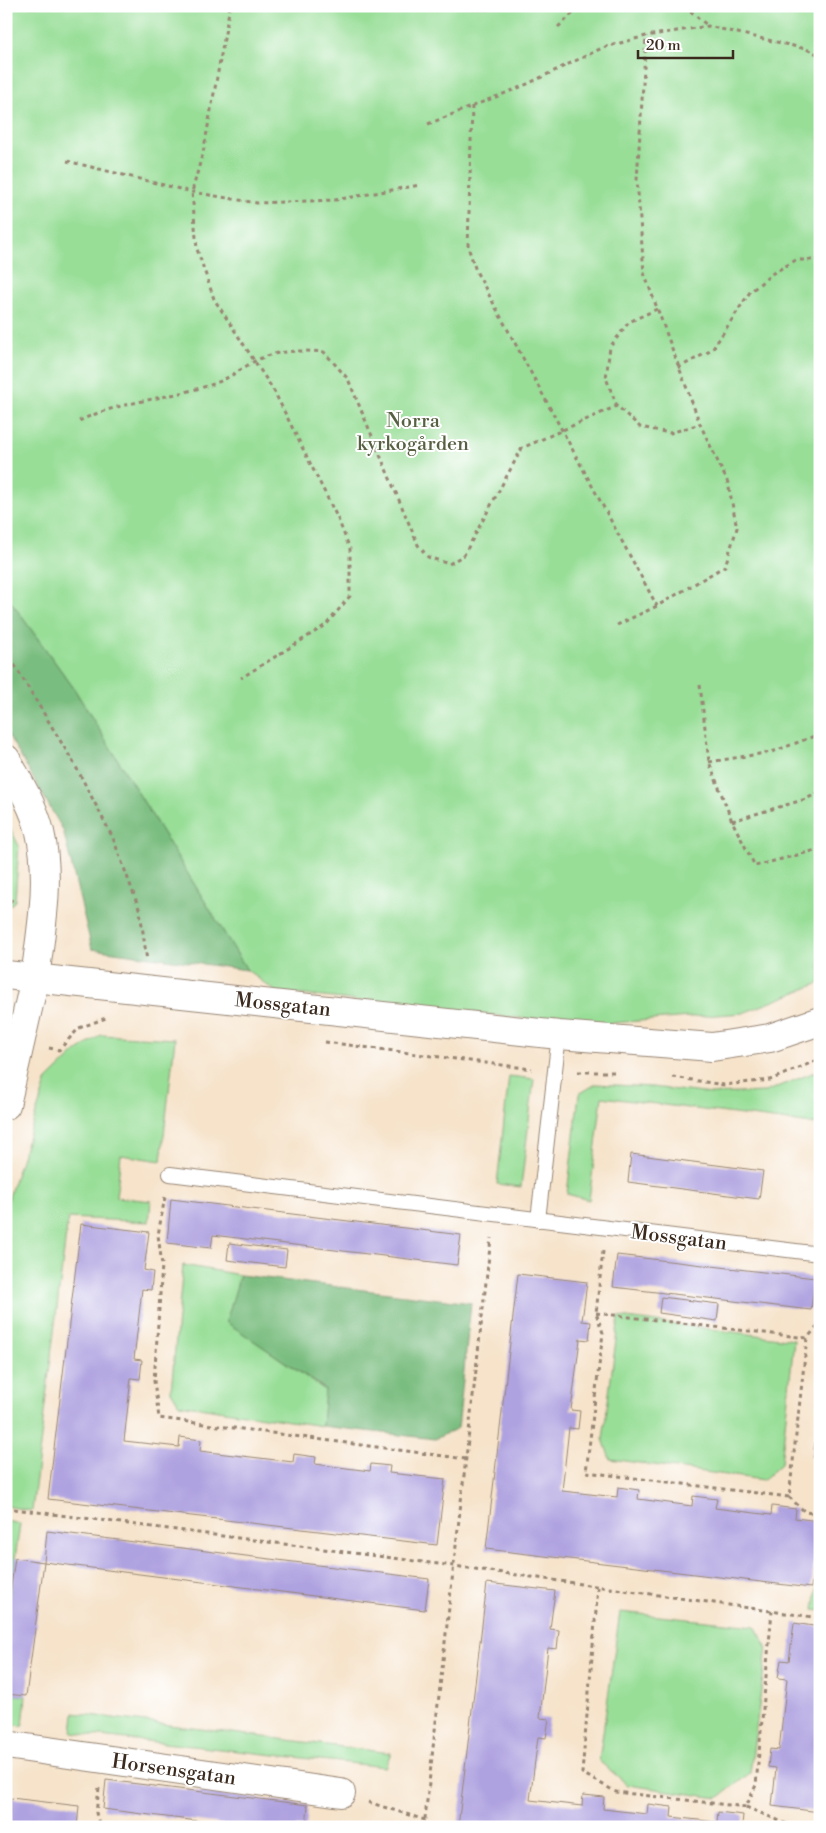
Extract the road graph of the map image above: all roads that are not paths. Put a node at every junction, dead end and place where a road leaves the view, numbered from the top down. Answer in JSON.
{"nodes":[{"id":1,"x":6,"y":759,"type":"edge"},
{"id":2,"x":6,"y":975,"type":"edge"},
{"id":3,"x":35,"y":978,"type":"junction"},
{"id":4,"x":820,"y":1021,"type":"edge"},
{"id":5,"x":559,"y":1035,"type":"junction"},
{"id":6,"x":6,"y":1105,"type":"edge"},
{"id":7,"x":170,"y":1174,"type":"road end"},
{"id":8,"x":538,"y":1220,"type":"junction"},
{"id":9,"x":820,"y":1254,"type":"edge"},
{"id":10,"x":6,"y":1745,"type":"edge"},
{"id":11,"x":341,"y":1793,"type":"road end"}],
"edges":[{"from":1,"to":3,"type":"street"},
{"from":2,"to":3,"type":"street","name":"Mossgatan"},
{"from":3,"to":5,"type":"street","name":"Mossgatan"},
{"from":3,"to":6,"type":"street"},
{"from":4,"to":5,"type":"street","name":"Mossgatan"},
{"from":5,"to":8,"type":"lane"},
{"from":7,"to":8,"type":"lane","name":"Mossgatan"},
{"from":8,"to":9,"type":"lane","name":"Mossgatan"},
{"from":10,"to":11,"type":"street","name":"Horsensgatan"}]}
